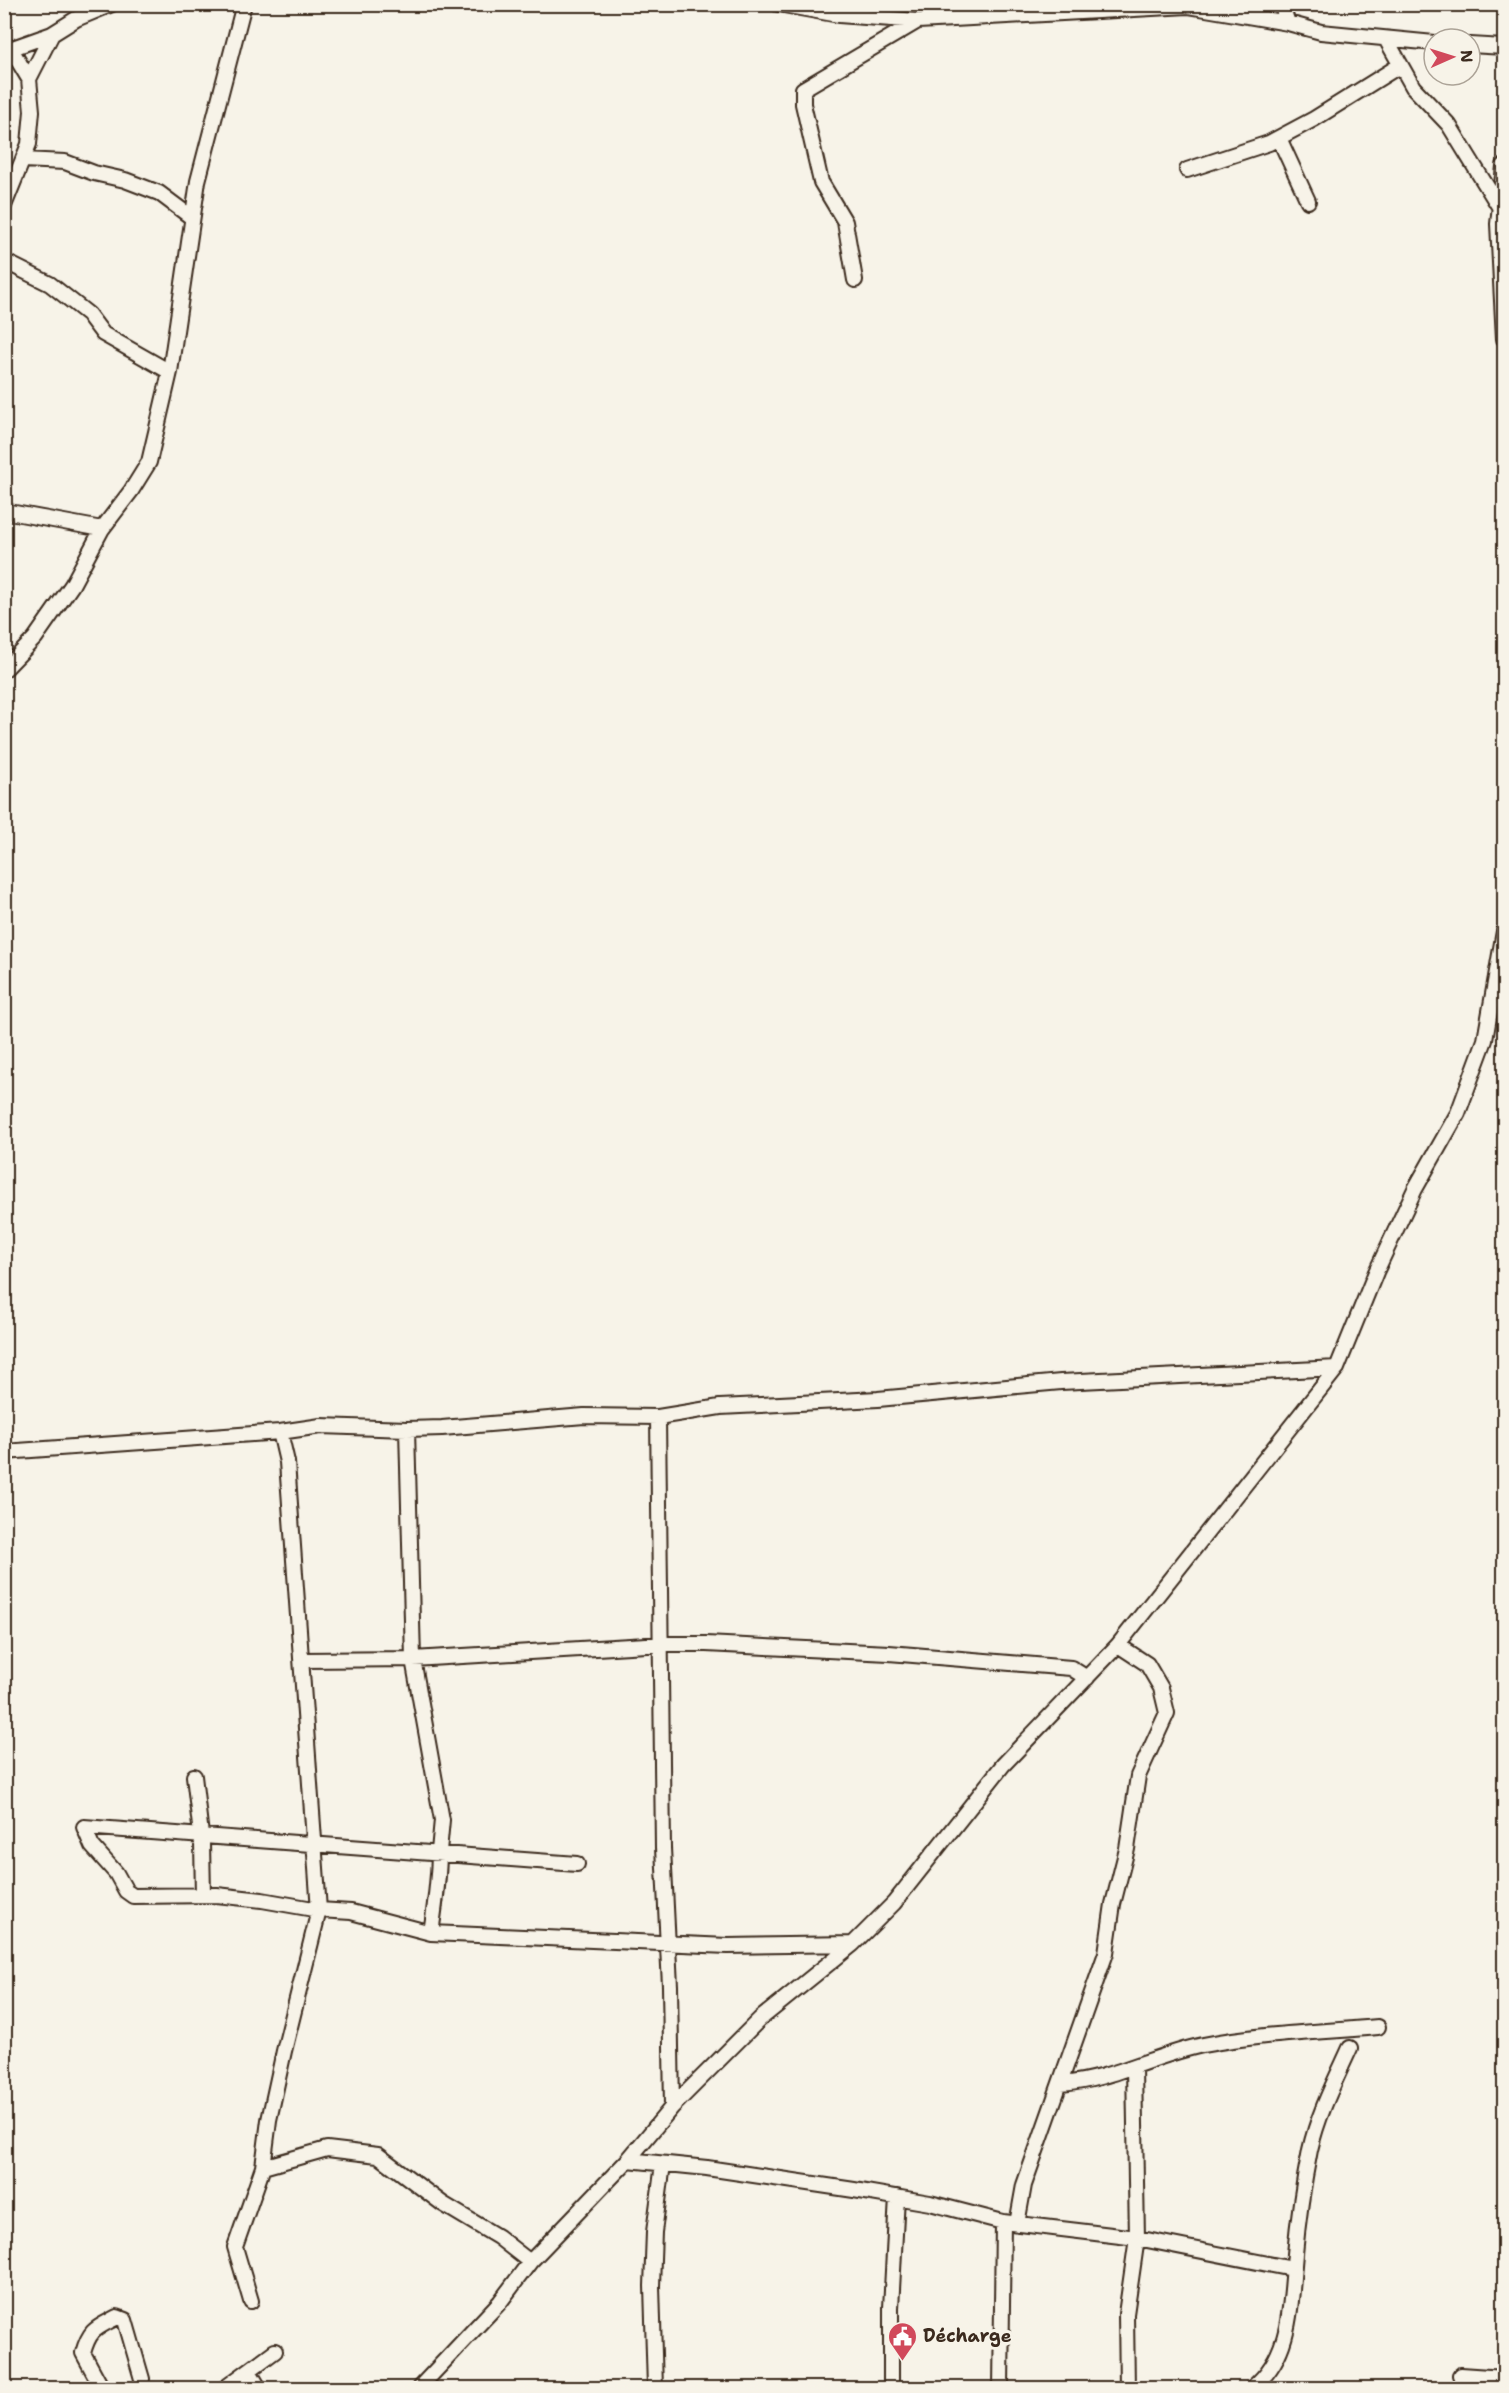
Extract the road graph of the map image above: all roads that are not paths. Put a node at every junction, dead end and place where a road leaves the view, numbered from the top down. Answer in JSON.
{"nodes":[{"id":1,"x":112,"y":4,"type":"edge"},
{"id":2,"x":244,"y":4,"type":"edge"},
{"id":3,"x":778,"y":4,"type":"edge"},
{"id":4,"x":1281,"y":4,"type":"edge"},
{"id":5,"x":1188,"y":5,"type":"edge"},
{"id":6,"x":918,"y":21,"type":"junction"},
{"id":7,"x":1288,"y":23,"type":"junction"},
{"id":8,"x":52,"y":34,"type":"junction"},
{"id":9,"x":1386,"y":39,"type":"junction"},
{"id":10,"x":1422,"y":42,"type":"edge"},
{"id":11,"x":1482,"y":46,"type":"edge"},
{"id":12,"x":1504,"y":47,"type":"edge"},
{"id":13,"x":7,"y":49,"type":"edge"},
{"id":14,"x":1399,"y":66,"type":"junction"},
{"id":15,"x":29,"y":79,"type":"junction"},
{"id":16,"x":1279,"y":138,"type":"junction"},
{"id":17,"x":23,"y":160,"type":"junction"},
{"id":18,"x":1504,"y":166,"type":"edge"},
{"id":19,"x":1187,"y":170,"type":"dead end"},
{"id":20,"x":1308,"y":201,"type":"dead end"},
{"id":21,"x":4,"y":206,"type":"edge"},
{"id":22,"x":1500,"y":208,"type":"junction"},
{"id":23,"x":191,"y":217,"type":"junction"},
{"id":24,"x":4,"y":261,"type":"edge"},
{"id":25,"x":855,"y":280,"type":"dead end"},
{"id":26,"x":1504,"y":339,"type":"edge"},
{"id":27,"x":171,"y":372,"type":"junction"},
{"id":28,"x":4,"y":511,"type":"edge"},
{"id":29,"x":102,"y":529,"type":"junction"},
{"id":30,"x":4,"y":670,"type":"edge"},
{"id":31,"x":1504,"y":931,"type":"edge"},
{"id":32,"x":1337,"y":1368,"type":"junction"},
{"id":33,"x":658,"y":1417,"type":"junction"},
{"id":34,"x":407,"y":1429,"type":"junction"},
{"id":35,"x":280,"y":1432,"type":"junction"},
{"id":36,"x":4,"y":1452,"type":"edge"},
{"id":37,"x":663,"y":1644,"type":"junction"},
{"id":38,"x":1118,"y":1645,"type":"junction"},
{"id":39,"x":413,"y":1659,"type":"junction"},
{"id":40,"x":303,"y":1660,"type":"junction"},
{"id":41,"x":1087,"y":1678,"type":"junction"},
{"id":42,"x":194,"y":1776,"type":"dead end"},
{"id":43,"x":201,"y":1836,"type":"junction"},
{"id":44,"x":316,"y":1845,"type":"junction"},
{"id":45,"x":439,"y":1854,"type":"junction"},
{"id":46,"x":578,"y":1864,"type":"dead end"},
{"id":47,"x":203,"y":1895,"type":"junction"},
{"id":48,"x":319,"y":1910,"type":"junction"},
{"id":49,"x":431,"y":1933,"type":"junction"},
{"id":50,"x":667,"y":1943,"type":"junction"},
{"id":51,"x":853,"y":1944,"type":"junction"},
{"id":52,"x":1378,"y":2027,"type":"dead end"},
{"id":53,"x":1350,"y":2049,"type":"dead end"},
{"id":54,"x":1134,"y":2067,"type":"junction"},
{"id":55,"x":1061,"y":2084,"type":"junction"},
{"id":56,"x":672,"y":2107,"type":"junction"},
{"id":57,"x":628,"y":2160,"type":"junction"},
{"id":58,"x":663,"y":2164,"type":"junction"},
{"id":59,"x":264,"y":2167,"type":"junction"},
{"id":60,"x":897,"y":2197,"type":"junction"},
{"id":61,"x":1010,"y":2223,"type":"junction"},
{"id":62,"x":1137,"y":2238,"type":"junction"},
{"id":63,"x":530,"y":2262,"type":"junction"},
{"id":64,"x":1293,"y":2269,"type":"junction"},
{"id":65,"x":251,"y":2301,"type":"dead end"},
{"id":66,"x":275,"y":2350,"type":"dead end"},
{"id":67,"x":249,"y":2371,"type":"junction"},
{"id":68,"x":1504,"y":2378,"type":"edge"},
{"id":69,"x":142,"y":2379,"type":"dead end"},
{"id":70,"x":102,"y":2388,"type":"edge"},
{"id":71,"x":225,"y":2388,"type":"edge"},
{"id":72,"x":259,"y":2388,"type":"edge"},
{"id":73,"x":419,"y":2388,"type":"edge"},
{"id":74,"x":655,"y":2388,"type":"edge"},
{"id":75,"x":891,"y":2388,"type":"edge"},
{"id":76,"x":1001,"y":2388,"type":"edge"},
{"id":77,"x":1126,"y":2388,"type":"edge"},
{"id":78,"x":1252,"y":2388,"type":"edge"},
{"id":79,"x":1464,"y":2388,"type":"edge"}],
"edges":[{"from":1,"to":8,"type":"street"},
{"from":2,"to":23,"type":"street"},
{"from":3,"to":6,"type":"street"},
{"from":4,"to":7,"type":"street"},
{"from":5,"to":6,"type":"street"},
{"from":5,"to":7,"type":"street"},
{"from":6,"to":25,"type":"street"},
{"from":7,"to":9,"type":"street"},
{"from":8,"to":13,"type":"street"},
{"from":8,"to":15,"type":"street"},
{"from":9,"to":10,"type":"street"},
{"from":9,"to":14,"type":"street"},
{"from":11,"to":12,"type":"street"},
{"from":13,"to":15,"type":"street"},
{"from":14,"to":16,"type":"street"},
{"from":14,"to":22,"type":"street"},
{"from":15,"to":17,"type":"street"},
{"from":16,"to":19,"type":"street"},
{"from":16,"to":20,"type":"street"},
{"from":17,"to":21,"type":"street"},
{"from":17,"to":23,"type":"street"},
{"from":18,"to":22,"type":"street"},
{"from":22,"to":26,"type":"street"},
{"from":23,"to":27,"type":"street"},
{"from":24,"to":27,"type":"street"},
{"from":27,"to":29,"type":"street"},
{"from":28,"to":29,"type":"street"},
{"from":29,"to":30,"type":"street"},
{"from":31,"to":32,"type":"street"},
{"from":32,"to":33,"type":"street"},
{"from":32,"to":38,"type":"street"},
{"from":33,"to":34,"type":"street"},
{"from":33,"to":37,"type":"street"},
{"from":34,"to":35,"type":"street"},
{"from":34,"to":39,"type":"street"},
{"from":35,"to":36,"type":"street"},
{"from":35,"to":40,"type":"street"},
{"from":37,"to":39,"type":"street"},
{"from":37,"to":41,"type":"street"},
{"from":37,"to":50,"type":"street"},
{"from":38,"to":41,"type":"street"},
{"from":38,"to":55,"type":"street"},
{"from":39,"to":40,"type":"street"},
{"from":39,"to":45,"type":"street"},
{"from":40,"to":44,"type":"street"},
{"from":41,"to":51,"type":"street"},
{"from":42,"to":43,"type":"street"},
{"from":43,"to":44,"type":"street"},
{"from":43,"to":47,"type":"street"},
{"from":43,"to":47,"type":"street"},
{"from":44,"to":45,"type":"street"},
{"from":44,"to":48,"type":"street"},
{"from":45,"to":46,"type":"street"},
{"from":45,"to":49,"type":"street"},
{"from":47,"to":48,"type":"street"},
{"from":48,"to":49,"type":"street"},
{"from":48,"to":59,"type":"street"},
{"from":49,"to":50,"type":"street"},
{"from":50,"to":51,"type":"street"},
{"from":50,"to":56,"type":"street"},
{"from":51,"to":56,"type":"street"},
{"from":52,"to":54,"type":"street"},
{"from":53,"to":64,"type":"street"},
{"from":54,"to":55,"type":"street"},
{"from":54,"to":62,"type":"street"},
{"from":55,"to":61,"type":"street"},
{"from":56,"to":57,"type":"street"},
{"from":57,"to":58,"type":"street"},
{"from":57,"to":63,"type":"street"},
{"from":58,"to":60,"type":"street"},
{"from":58,"to":74,"type":"street"},
{"from":59,"to":63,"type":"street"},
{"from":59,"to":65,"type":"street"},
{"from":60,"to":61,"type":"street"},
{"from":60,"to":75,"type":"street"},
{"from":61,"to":62,"type":"street"},
{"from":61,"to":76,"type":"street"},
{"from":62,"to":64,"type":"street"},
{"from":62,"to":77,"type":"street"},
{"from":63,"to":73,"type":"street"},
{"from":64,"to":78,"type":"street"},
{"from":66,"to":67,"type":"street"},
{"from":67,"to":71,"type":"street"},
{"from":67,"to":72,"type":"street"},
{"from":68,"to":79,"type":"street"},
{"from":69,"to":70,"type":"street"}]}
